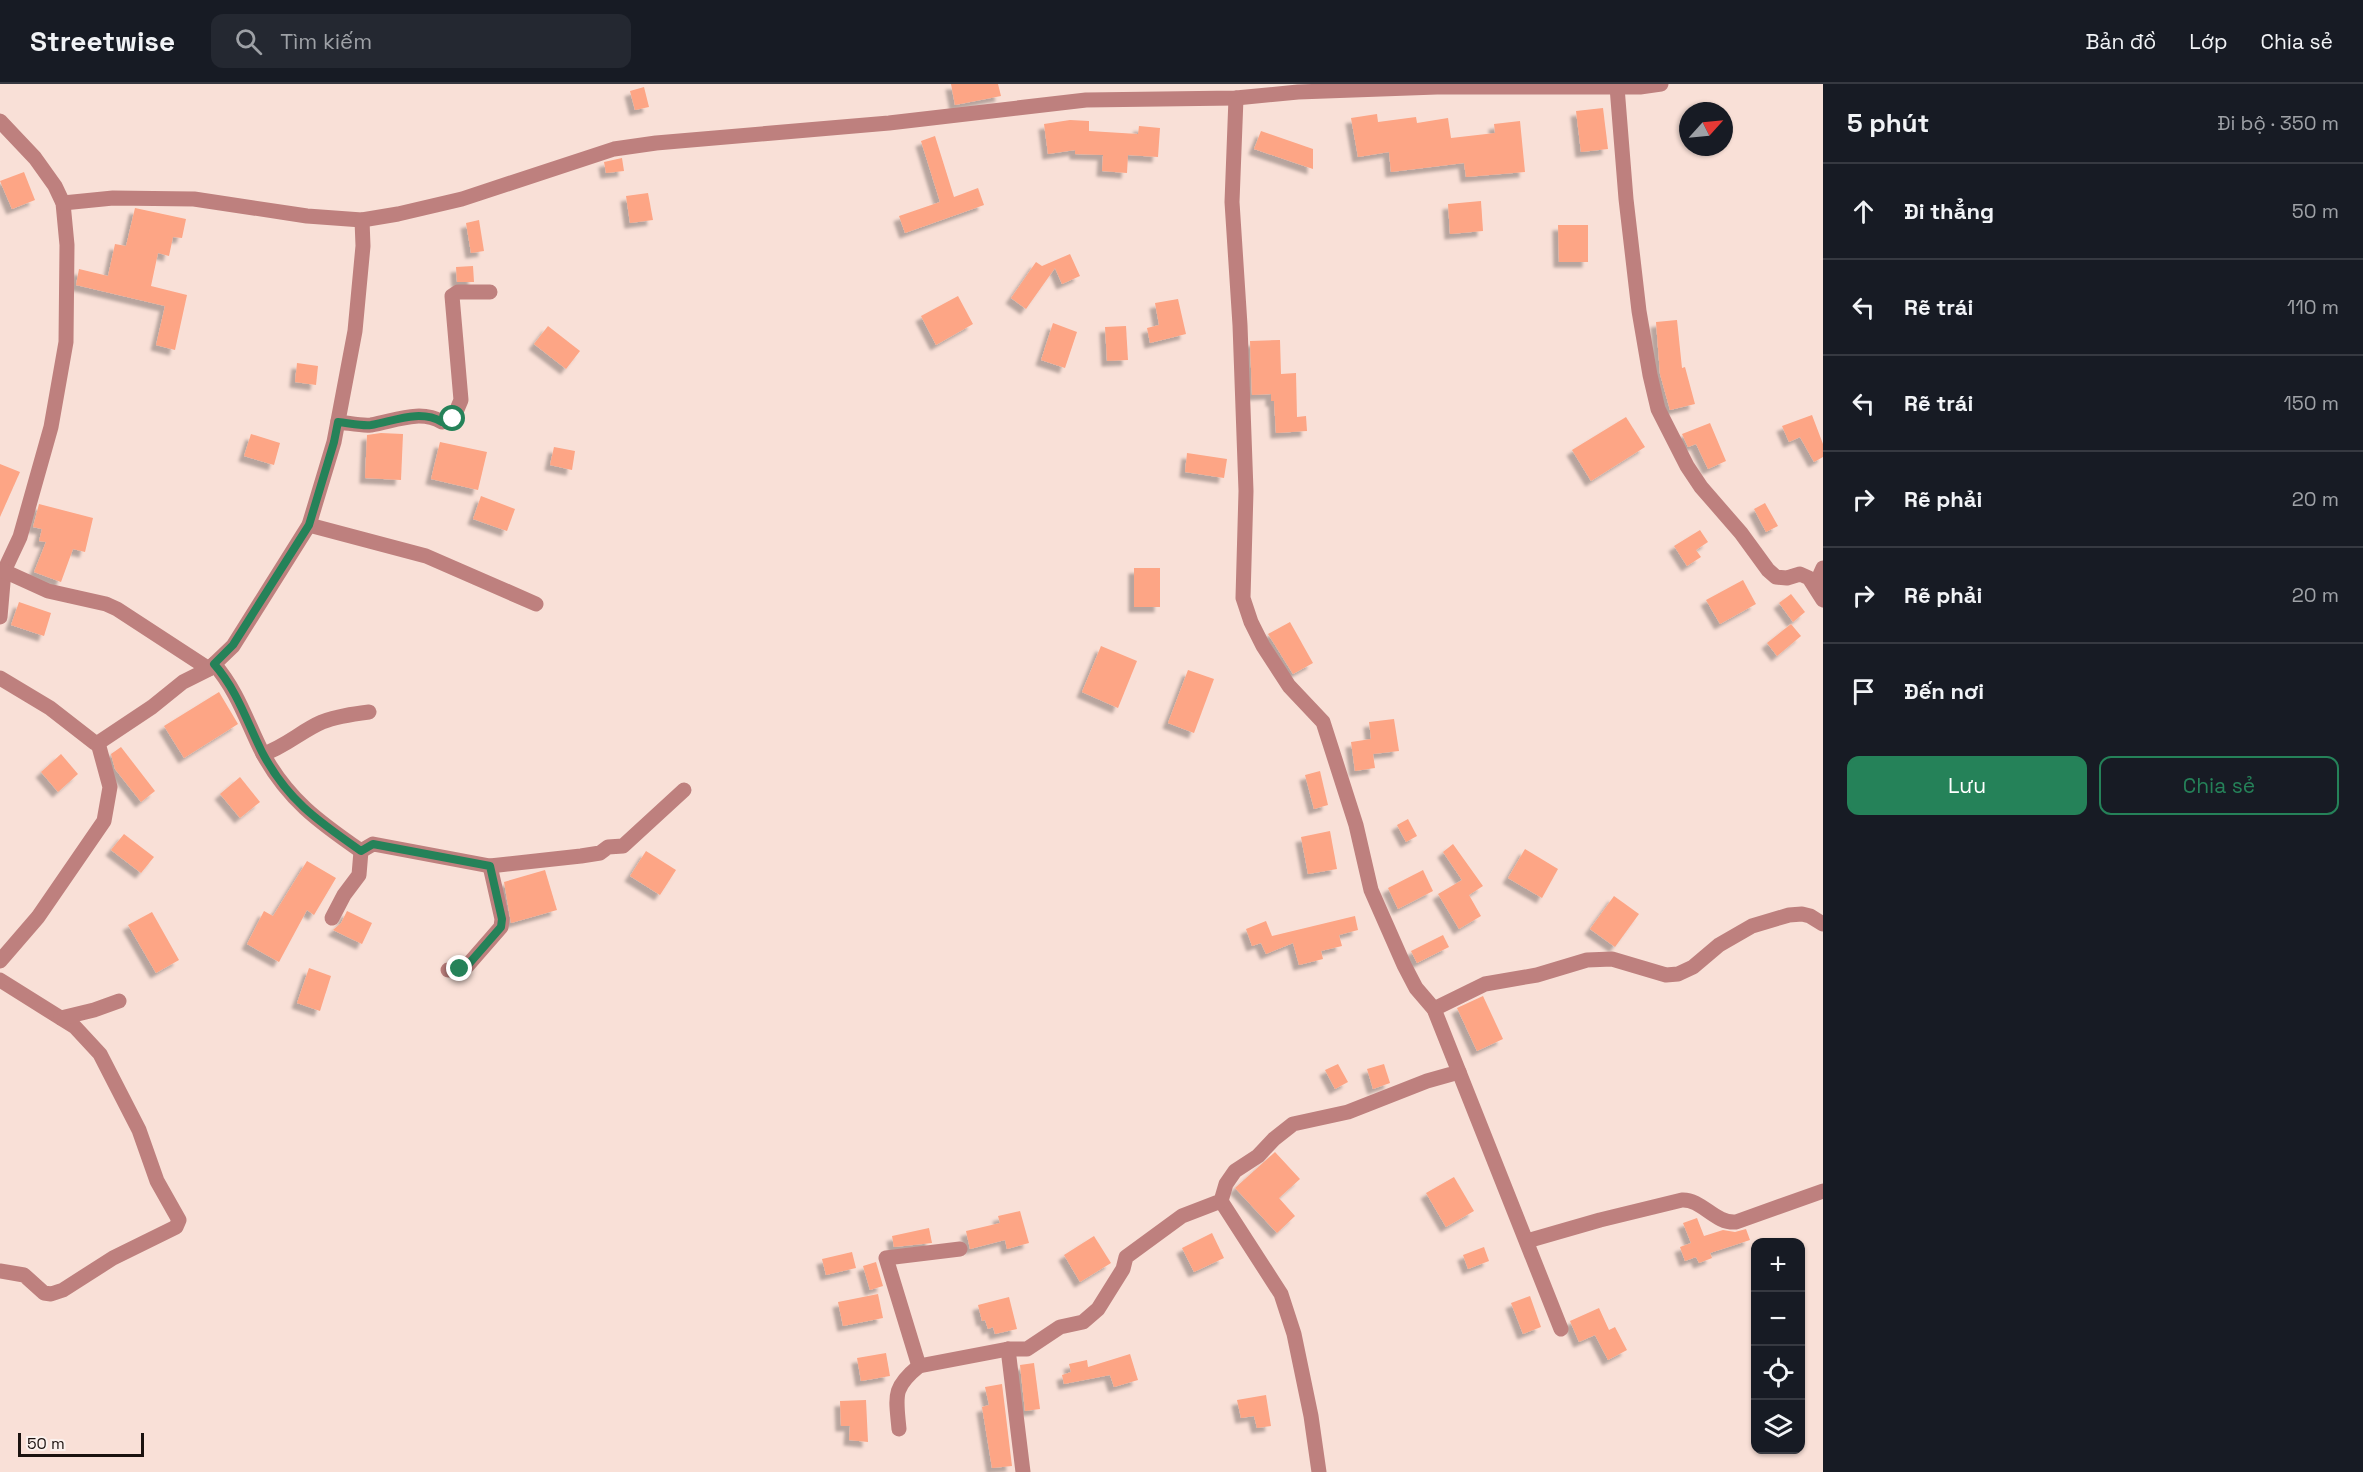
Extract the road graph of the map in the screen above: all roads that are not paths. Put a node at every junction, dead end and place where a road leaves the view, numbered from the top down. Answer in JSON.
{"nodes":[{"id":1,"x":1661,"y":84,"type":"edge"},
{"id":2,"x":1550,"y":85,"type":"edge"},
{"id":3,"x":1318,"y":87,"type":"edge"},
{"id":4,"x":1617,"y":87,"type":"junction"},
{"id":5,"x":1236,"y":98,"type":"junction"},
{"id":6,"x":0,"y":121,"type":"edge"},
{"id":7,"x":63,"y":203,"type":"junction"},
{"id":8,"x":362,"y":220,"type":"junction"},
{"id":9,"x":490,"y":292,"type":"dead end"},
{"id":10,"x":338,"y":422,"type":"junction"},
{"id":11,"x":309,"y":525,"type":"junction"},
{"id":12,"x":1823,"y":568,"type":"edge"},
{"id":13,"x":4,"y":571,"type":"junction"},
{"id":14,"x":1815,"y":586,"type":"junction"},
{"id":15,"x":1823,"y":600,"type":"edge"},
{"id":16,"x":536,"y":604,"type":"dead end"},
{"id":17,"x":0,"y":617,"type":"edge"},
{"id":18,"x":212,"y":666,"type":"junction"},
{"id":19,"x":0,"y":678,"type":"edge"},
{"id":20,"x":369,"y":712,"type":"dead end"},
{"id":21,"x":98,"y":743,"type":"junction"},
{"id":22,"x":263,"y":754,"type":"junction"},
{"id":23,"x":684,"y":790,"type":"dead end"},
{"id":24,"x":361,"y":851,"type":"junction"},
{"id":25,"x":490,"y":866,"type":"junction"},
{"id":26,"x":332,"y":918,"type":"dead end"},
{"id":27,"x":1823,"y":924,"type":"edge"},
{"id":28,"x":0,"y":961,"type":"edge"},
{"id":29,"x":448,"y":970,"type":"dead end"},
{"id":30,"x":0,"y":980,"type":"edge"},
{"id":31,"x":119,"y":1001,"type":"dead end"},
{"id":32,"x":1434,"y":1009,"type":"junction"},
{"id":33,"x":61,"y":1018,"type":"junction"},
{"id":34,"x":1459,"y":1072,"type":"junction"},
{"id":35,"x":1823,"y":1191,"type":"edge"},
{"id":36,"x":1221,"y":1201,"type":"junction"},
{"id":37,"x":1527,"y":1241,"type":"junction"},
{"id":38,"x":960,"y":1249,"type":"dead end"},
{"id":39,"x":0,"y":1272,"type":"edge"},
{"id":40,"x":1561,"y":1329,"type":"dead end"},
{"id":41,"x":1008,"y":1349,"type":"junction"},
{"id":42,"x":919,"y":1366,"type":"junction"},
{"id":43,"x":898,"y":1429,"type":"dead end"},
{"id":44,"x":1023,"y":1472,"type":"edge"},
{"id":45,"x":1319,"y":1472,"type":"edge"}],
"edges":[{"from":1,"to":4,"type":"street"},
{"from":2,"to":3,"type":"street"},
{"from":2,"to":4,"type":"street"},
{"from":3,"to":5,"type":"street"},
{"from":4,"to":14,"type":"street"},
{"from":5,"to":8,"type":"street"},
{"from":5,"to":32,"type":"street"},
{"from":6,"to":7,"type":"street"},
{"from":7,"to":8,"type":"street"},
{"from":7,"to":13,"type":"street"},
{"from":8,"to":10,"type":"street"},
{"from":9,"to":10,"type":"street"},
{"from":10,"to":11,"type":"street"},
{"from":11,"to":16,"type":"street"},
{"from":11,"to":18,"type":"street"},
{"from":12,"to":14,"type":"street"},
{"from":13,"to":17,"type":"street"},
{"from":13,"to":18,"type":"street"},
{"from":14,"to":15,"type":"street"},
{"from":18,"to":21,"type":"street"},
{"from":18,"to":22,"type":"street"},
{"from":19,"to":21,"type":"street"},
{"from":20,"to":22,"type":"street"},
{"from":21,"to":28,"type":"street"},
{"from":22,"to":24,"type":"street"},
{"from":23,"to":25,"type":"street"},
{"from":24,"to":25,"type":"street"},
{"from":24,"to":26,"type":"street"},
{"from":25,"to":29,"type":"street"},
{"from":27,"to":32,"type":"street"},
{"from":30,"to":33,"type":"street"},
{"from":31,"to":33,"type":"street"},
{"from":32,"to":34,"type":"street"},
{"from":33,"to":39,"type":"street"},
{"from":34,"to":36,"type":"street"},
{"from":34,"to":37,"type":"street"},
{"from":35,"to":37,"type":"street"},
{"from":36,"to":41,"type":"street"},
{"from":36,"to":45,"type":"street"},
{"from":37,"to":40,"type":"street"},
{"from":38,"to":42,"type":"street"},
{"from":41,"to":42,"type":"street"},
{"from":41,"to":44,"type":"street"},
{"from":42,"to":43,"type":"street"}]}
